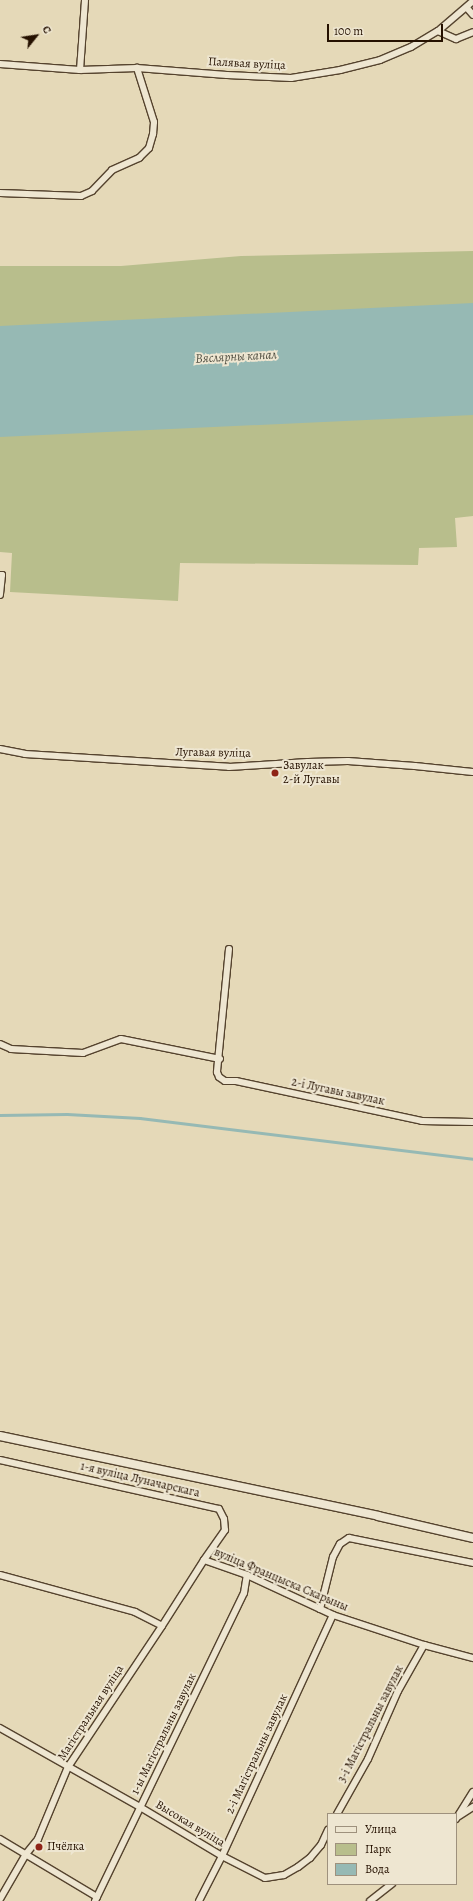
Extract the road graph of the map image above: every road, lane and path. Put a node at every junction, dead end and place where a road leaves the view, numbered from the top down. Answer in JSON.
{"nodes":[{"id":1,"x":85,"y":0,"type":"edge"},
{"id":2,"x":473,"y":1,"type":"edge"},
{"id":3,"x":467,"y":8,"type":"junction"},
{"id":4,"x":473,"y":15,"type":"edge"},
{"id":5,"x":438,"y":31,"type":"junction"},
{"id":6,"x":473,"y":32,"type":"edge"},
{"id":7,"x":0,"y":64,"type":"edge"},
{"id":8,"x":137,"y":68,"type":"junction"},
{"id":9,"x":80,"y":70,"type":"junction"},
{"id":10,"x":0,"y":193,"type":"edge"},
{"id":11,"x":0,"y":575,"type":"edge"},
{"id":12,"x":0,"y":595,"type":"edge"},
{"id":13,"x":0,"y":749,"type":"edge"},
{"id":14,"x":473,"y":772,"type":"edge"},
{"id":15,"x":229,"y":949,"type":"dead end"},
{"id":16,"x":0,"y":1044,"type":"edge"},
{"id":17,"x":220,"y":1059,"type":"junction"},
{"id":18,"x":473,"y":1122,"type":"edge"},
{"id":19,"x":0,"y":1436,"type":"edge"},
{"id":20,"x":0,"y":1460,"type":"edge"},
{"id":21,"x":473,"y":1538,"type":"edge"},
{"id":22,"x":204,"y":1560,"type":"junction"},
{"id":23,"x":473,"y":1563,"type":"edge"},
{"id":24,"x":0,"y":1575,"type":"edge"},
{"id":25,"x":247,"y":1576,"type":"junction"},
{"id":26,"x":320,"y":1609,"type":"junction"},
{"id":27,"x":333,"y":1615,"type":"junction"},
{"id":28,"x":162,"y":1626,"type":"junction"},
{"id":29,"x":424,"y":1645,"type":"junction"},
{"id":30,"x":473,"y":1658,"type":"edge"},
{"id":31,"x":0,"y":1728,"type":"edge"},
{"id":32,"x":68,"y":1767,"type":"junction"},
{"id":33,"x":473,"y":1792,"type":"edge"},
{"id":34,"x":140,"y":1807,"type":"junction"},
{"id":35,"x":473,"y":1807,"type":"edge"},
{"id":36,"x":337,"y":1813,"type":"edge"},
{"id":37,"x":457,"y":1818,"type":"edge"},
{"id":38,"x":327,"y":1832,"type":"edge"},
{"id":39,"x":0,"y":1839,"type":"edge"},
{"id":40,"x":26,"y":1854,"type":"junction"},
{"id":41,"x":222,"y":1856,"type":"junction"},
{"id":42,"x":391,"y":1885,"type":"edge"},
{"id":43,"x":0,"y":1899,"type":"edge"},
{"id":44,"x":96,"y":1899,"type":"edge"},
{"id":45,"x":199,"y":1901,"type":"edge"},
{"id":46,"x":370,"y":1901,"type":"edge"}],
"edges":[{"from":1,"to":9,"type":"street"},
{"from":2,"to":3,"type":"street","name":"Палявая вуліца"},
{"from":3,"to":4,"type":"street"},
{"from":3,"to":5,"type":"street","name":"Палявая вуліца"},
{"from":5,"to":6,"type":"street"},
{"from":5,"to":8,"type":"street","name":"Палявая вуліца"},
{"from":7,"to":9,"type":"street","name":"Палявая вуліца"},
{"from":8,"to":9,"type":"street","name":"Палявая вуліца"},
{"from":8,"to":10,"type":"street"},
{"from":11,"to":12,"type":"street"},
{"from":13,"to":14,"type":"street","name":"Лугавая вуліца"},
{"from":15,"to":17,"type":"street","name":"2-і Лугавы завулак"},
{"from":16,"to":17,"type":"street"},
{"from":17,"to":18,"type":"street","name":"2-і Лугавы завулак"},
{"from":19,"to":21,"type":"street"},
{"from":20,"to":22,"type":"street","name":"1-я вуліца Луначарскага"},
{"from":22,"to":25,"type":"street","name":"вуліца Францыска Скарыны"},
{"from":22,"to":28,"type":"street","name":"вуліца Францыска Скарыны"},
{"from":23,"to":26,"type":"street"},
{"from":24,"to":28,"type":"street"},
{"from":25,"to":26,"type":"street","name":"вуліца Францыска Скарыны"},
{"from":25,"to":34,"type":"street","name":"1-ы Магістральны завулак"},
{"from":26,"to":27,"type":"street","name":"вуліца Францыска Скарыны"},
{"from":27,"to":29,"type":"street","name":"вуліца Францыска Скарыны"},
{"from":27,"to":41,"type":"street","name":"2-і Магістральны завулак"},
{"from":28,"to":32,"type":"street","name":"Магістральная вуліца"},
{"from":29,"to":30,"type":"street","name":"вуліца Францыска Скарыны"},
{"from":29,"to":36,"type":"street","name":"3-і Магістральны завулак"},
{"from":31,"to":32,"type":"street","name":"Высокая вуліца"},
{"from":32,"to":34,"type":"street","name":"Высокая вуліца"},
{"from":32,"to":40,"type":"street","name":"Магістральная вуліца"},
{"from":33,"to":37,"type":"street"},
{"from":34,"to":41,"type":"street","name":"Высокая вуліца"},
{"from":34,"to":44,"type":"street","name":"1-ы Магістральны завулак"},
{"from":35,"to":37,"type":"street"},
{"from":38,"to":41,"type":"street","name":"Высокая вуліца"},
{"from":39,"to":40,"type":"street"},
{"from":40,"to":43,"type":"street","name":"Магістральная вуліца"},
{"from":40,"to":44,"type":"street"},
{"from":41,"to":45,"type":"street","name":"2-і Магістральны завулак"},
{"from":42,"to":46,"type":"street"}]}
